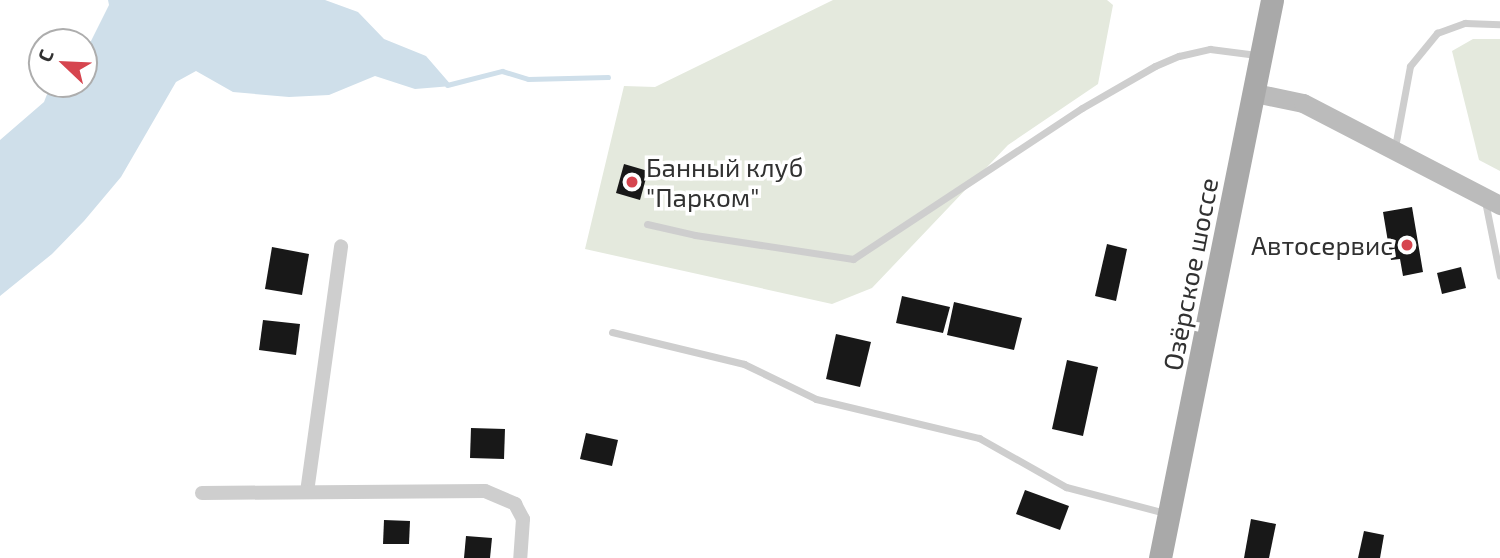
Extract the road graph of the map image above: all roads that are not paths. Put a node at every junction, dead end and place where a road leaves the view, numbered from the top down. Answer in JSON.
{"nodes":[{"id":1,"x":1272,"y":0,"type":"edge"},
{"id":2,"x":1500,"y":24,"type":"edge"},
{"id":3,"x":1262,"y":56,"type":"junction"},
{"id":4,"x":1255,"y":93,"type":"junction"},
{"id":5,"x":1395,"y":151,"type":"junction"},
{"id":6,"x":1492,"y":201,"type":"edge"},
{"id":7,"x":648,"y":224,"type":"dead end"},
{"id":8,"x":341,"y":246,"type":"dead end"},
{"id":9,"x":1500,"y":276,"type":"edge"},
{"id":10,"x":612,"y":332,"type":"dead end"},
{"id":11,"x":307,"y":492,"type":"junction"},
{"id":12,"x":202,"y":493,"type":"dead end"},
{"id":13,"x":1169,"y":514,"type":"junction"},
{"id":14,"x":520,"y":558,"type":"edge"},
{"id":15,"x":1160,"y":558,"type":"edge"}],
"edges":[{"from":1,"to":3,"type":"main road","name":"Озёрское шоссе"},
{"from":2,"to":5,"type":"lane"},
{"from":3,"to":4,"type":"main road","name":"Озёрское шоссе"},
{"from":3,"to":7,"type":"lane"},
{"from":4,"to":5,"type":"main road"},
{"from":4,"to":13,"type":"main road","name":"Озёрское шоссе"},
{"from":5,"to":6,"type":"main road"},
{"from":6,"to":9,"type":"lane"},
{"from":8,"to":11,"type":"street"},
{"from":10,"to":13,"type":"lane"},
{"from":11,"to":12,"type":"street"},
{"from":11,"to":14,"type":"street"},
{"from":13,"to":15,"type":"main road","name":"Озёрское шоссе"}]}
